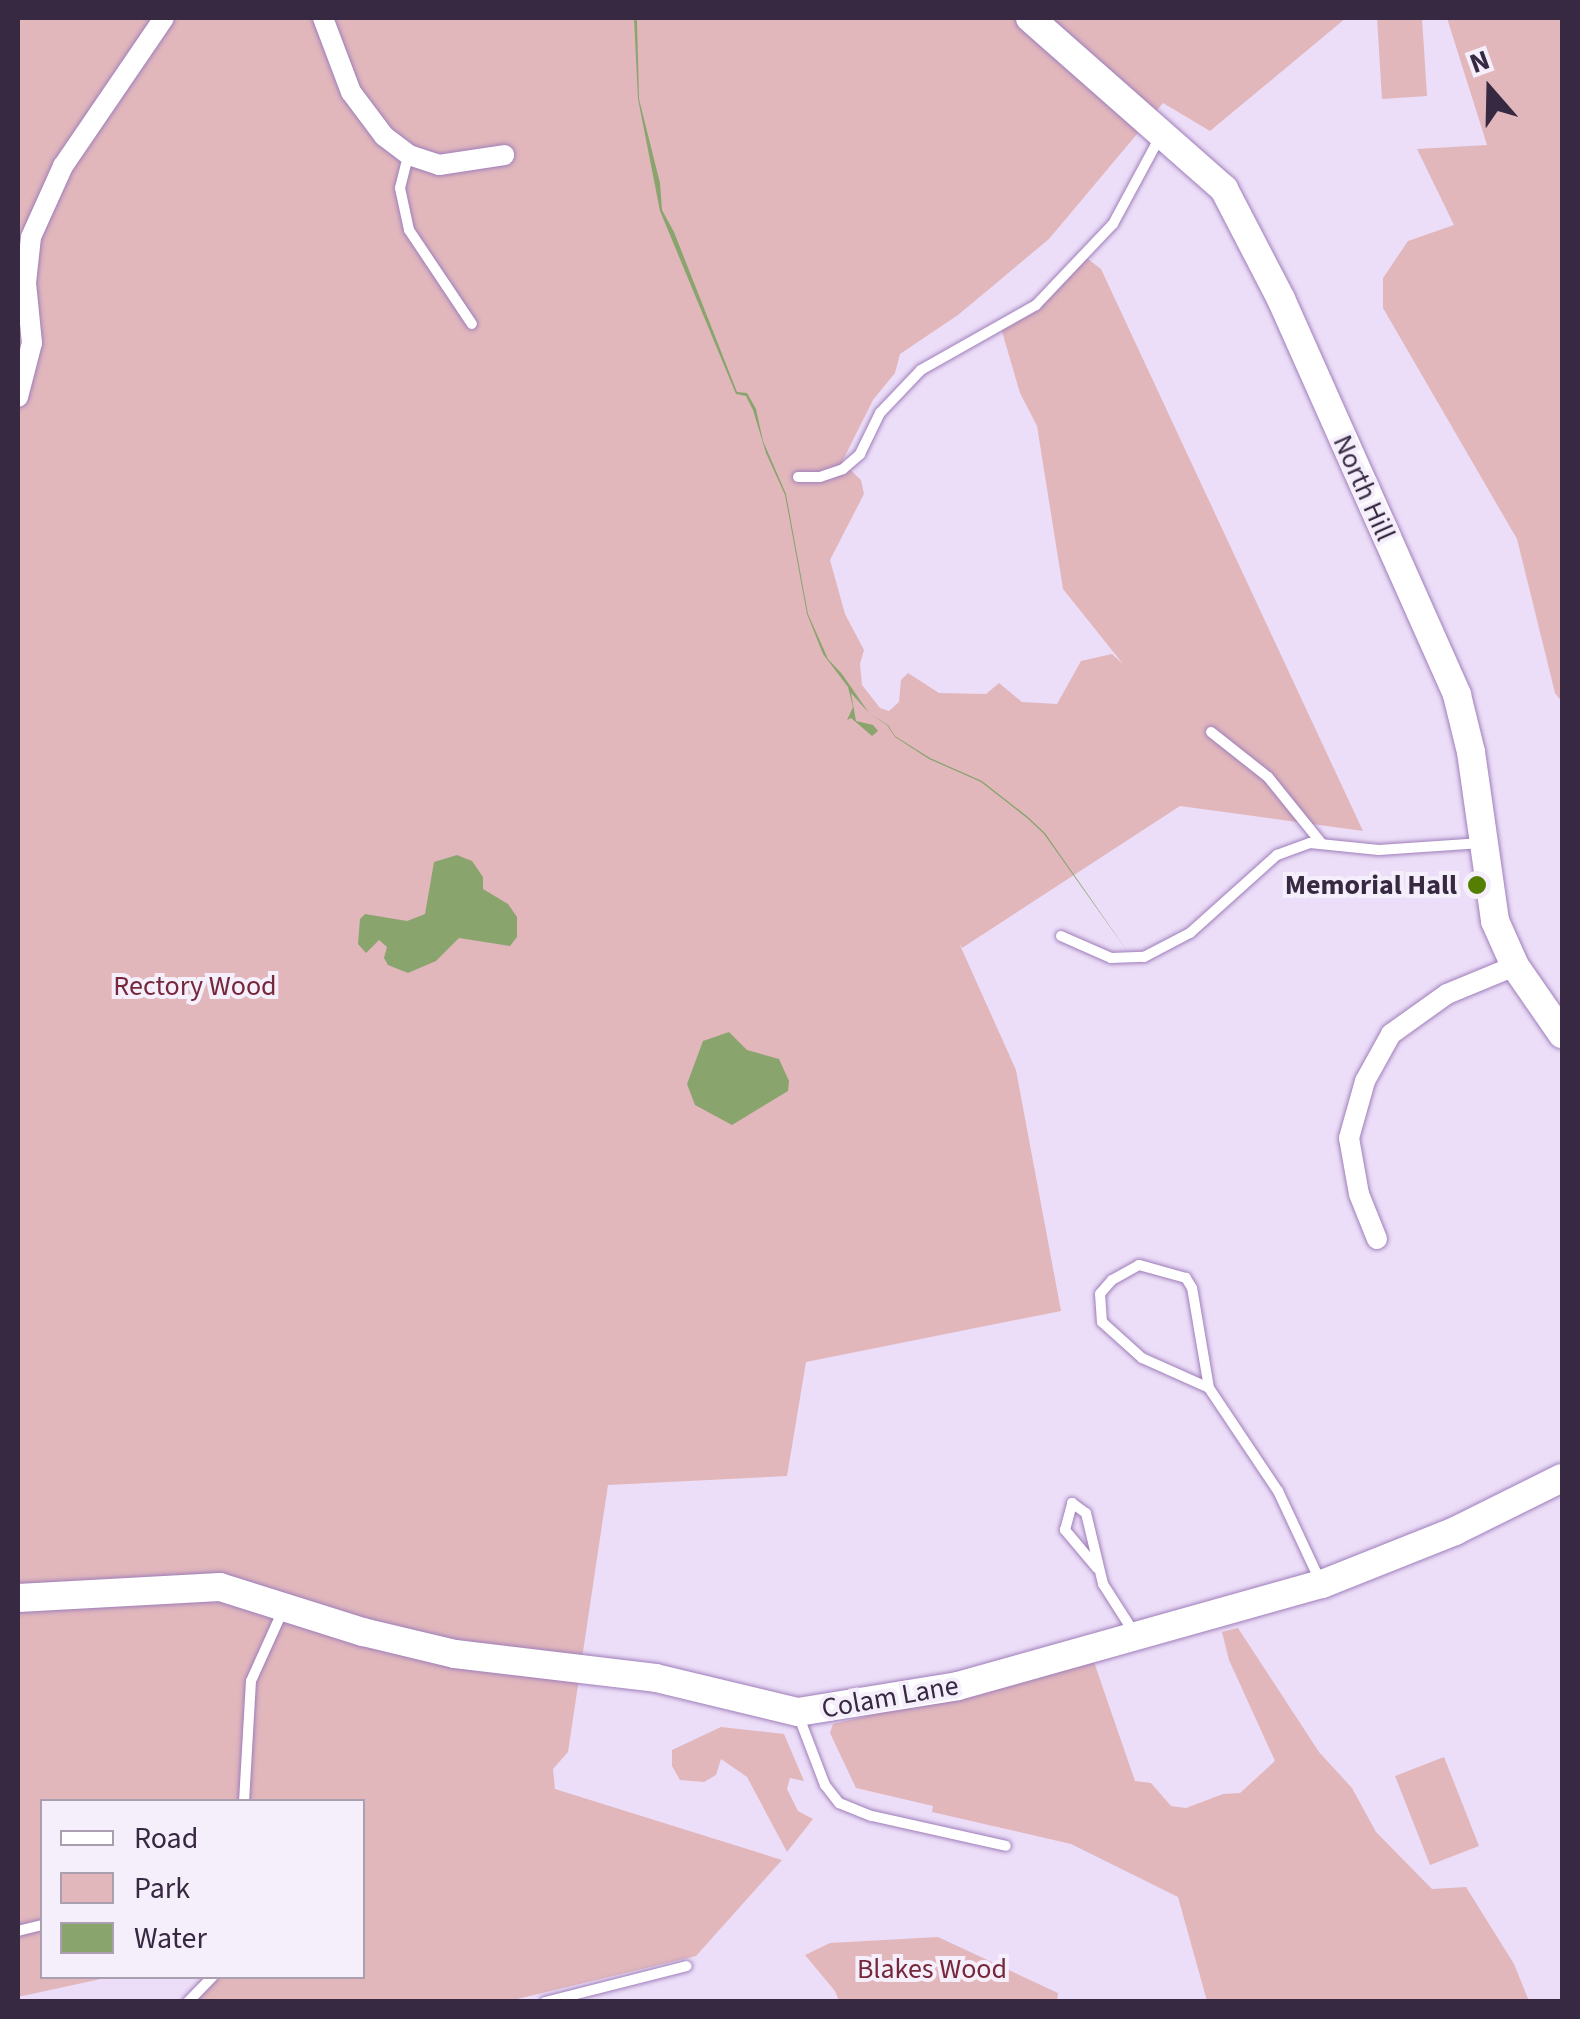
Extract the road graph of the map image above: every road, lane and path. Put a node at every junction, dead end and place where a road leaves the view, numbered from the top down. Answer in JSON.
{"nodes":[{"id":1,"x":164,"y":18,"type":"edge"},
{"id":2,"x":322,"y":18,"type":"edge"},
{"id":3,"x":1030,"y":18,"type":"edge"},
{"id":4,"x":1161,"y":134,"type":"junction"},
{"id":5,"x":408,"y":155,"type":"junction"},
{"id":6,"x":504,"y":155,"type":"dead end"},
{"id":7,"x":472,"y":324,"type":"dead end"},
{"id":8,"x":18,"y":398,"type":"edge"},
{"id":9,"x":798,"y":477,"type":"dead end"},
{"id":10,"x":1211,"y":732,"type":"dead end"},
{"id":11,"x":1483,"y":843,"type":"junction"},
{"id":12,"x":1322,"y":844,"type":"junction"},
{"id":13,"x":1060,"y":936,"type":"dead end"},
{"id":14,"x":1515,"y":966,"type":"junction"},
{"id":15,"x":1562,"y":1034,"type":"edge"},
{"id":16,"x":1377,"y":1239,"type":"dead end"},
{"id":17,"x":1209,"y":1388,"type":"junction"},
{"id":18,"x":1562,"y":1478,"type":"edge"},
{"id":19,"x":1097,"y":1568,"type":"junction"},
{"id":20,"x":1322,"y":1584,"type":"junction"},
{"id":21,"x":18,"y":1598,"type":"edge"},
{"id":22,"x":284,"y":1608,"type":"junction"},
{"id":23,"x":1138,"y":1638,"type":"junction"},
{"id":24,"x":798,"y":1712,"type":"junction"},
{"id":25,"x":244,"y":1799,"type":"edge"},
{"id":26,"x":1006,"y":1846,"type":"dead end"},
{"id":27,"x":688,"y":1966,"type":"dead end"},
{"id":28,"x":211,"y":1979,"type":"edge"},
{"id":29,"x":188,"y":2002,"type":"edge"},
{"id":30,"x":545,"y":2002,"type":"edge"}],
"edges":[{"from":1,"to":8,"type":"street"},
{"from":2,"to":5,"type":"street"},
{"from":3,"to":4,"type":"street","name":"North Hill"},
{"from":4,"to":9,"type":"lane"},
{"from":4,"to":11,"type":"street","name":"North Hill"},
{"from":5,"to":6,"type":"street"},
{"from":5,"to":7,"type":"lane"},
{"from":10,"to":12,"type":"lane"},
{"from":11,"to":12,"type":"lane"},
{"from":11,"to":14,"type":"street","name":"North Hill"},
{"from":12,"to":13,"type":"lane"},
{"from":14,"to":15,"type":"street","name":"North Hill"},
{"from":14,"to":16,"type":"street"},
{"from":17,"to":17,"type":"lane"},
{"from":17,"to":20,"type":"lane"},
{"from":18,"to":20,"type":"street","name":"Colam Lane"},
{"from":19,"to":19,"type":"lane"},
{"from":19,"to":23,"type":"lane"},
{"from":20,"to":23,"type":"street","name":"Colam Lane"},
{"from":21,"to":22,"type":"street","name":"Colam Lane"},
{"from":22,"to":24,"type":"street","name":"Colam Lane"},
{"from":22,"to":25,"type":"lane"},
{"from":23,"to":24,"type":"street","name":"Colam Lane"},
{"from":24,"to":26,"type":"lane"},
{"from":27,"to":30,"type":"lane"},
{"from":28,"to":29,"type":"lane"}]}
